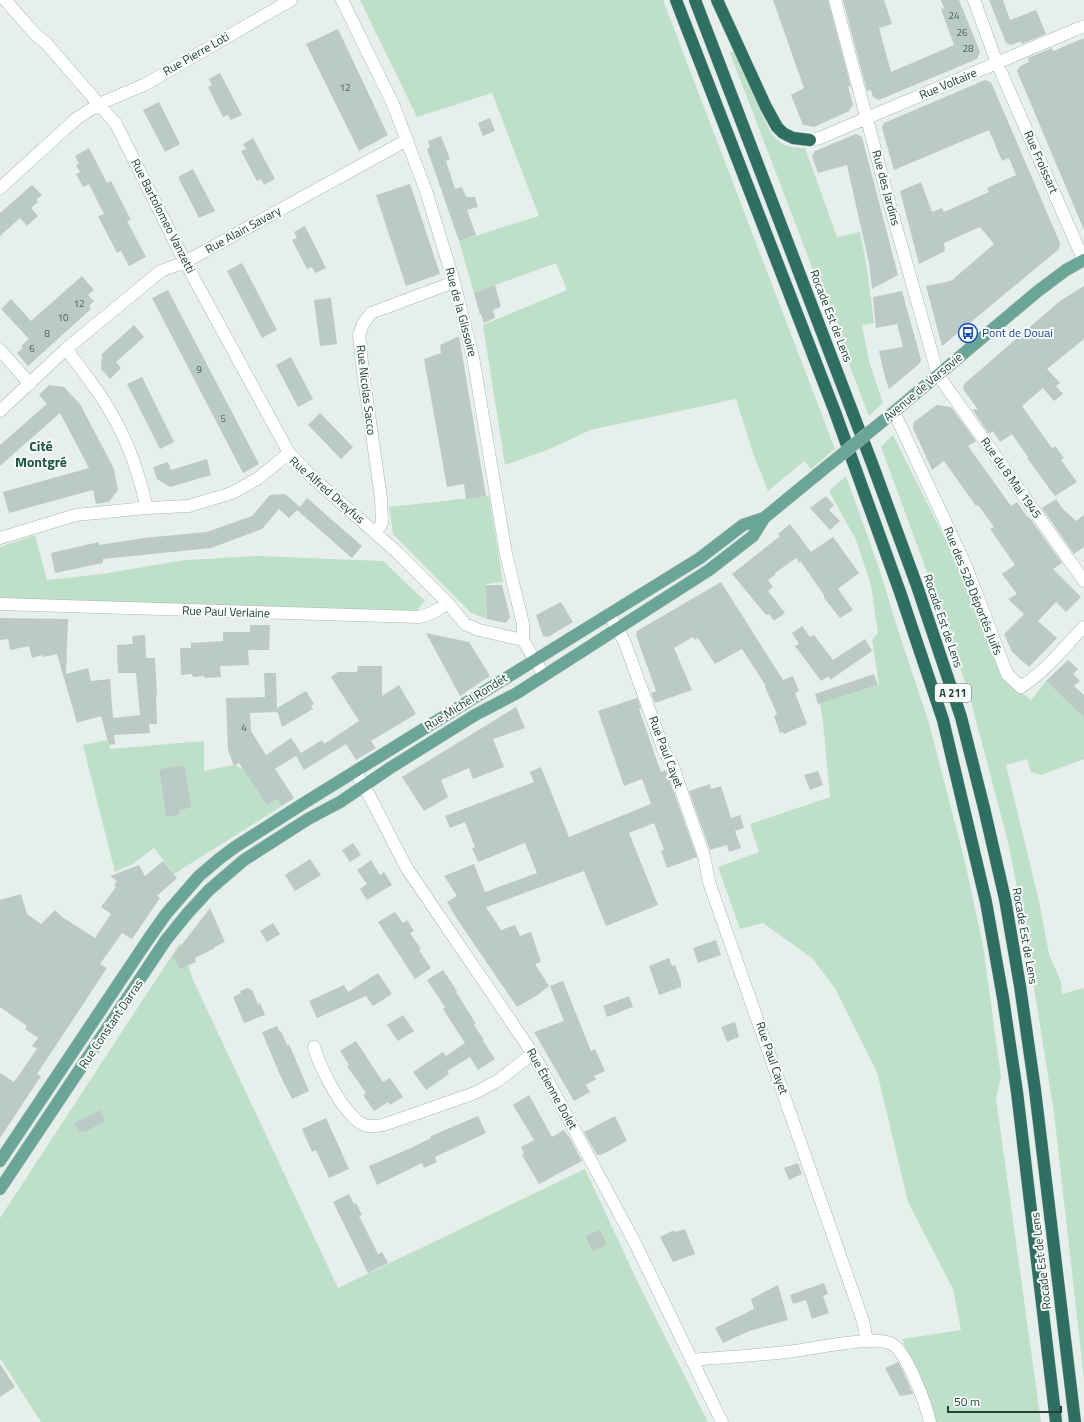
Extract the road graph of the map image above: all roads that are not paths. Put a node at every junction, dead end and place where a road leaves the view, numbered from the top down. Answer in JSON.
{"nodes":[{"id":1,"x":5,"y":0,"type":"edge"},
{"id":2,"x":291,"y":0,"type":"edge"},
{"id":3,"x":342,"y":0,"type":"edge"},
{"id":4,"x":676,"y":0,"type":"edge"},
{"id":5,"x":695,"y":0,"type":"edge"},
{"id":6,"x":717,"y":0,"type":"edge"},
{"id":7,"x":835,"y":0,"type":"edge"},
{"id":8,"x":974,"y":0,"type":"edge"},
{"id":9,"x":1084,"y":26,"type":"edge"},
{"id":10,"x":997,"y":63,"type":"junction"},
{"id":11,"x":99,"y":104,"type":"junction"},
{"id":12,"x":867,"y":118,"type":"junction"},
{"id":13,"x":407,"y":140,"type":"junction"},
{"id":14,"x":810,"y":140,"type":"joint"},
{"id":15,"x":0,"y":188,"type":"edge"},
{"id":16,"x":1084,"y":261,"type":"edge"},
{"id":17,"x":185,"y":262,"type":"junction"},
{"id":18,"x":454,"y":282,"type":"junction"},
{"id":19,"x":66,"y":349,"type":"junction"},
{"id":20,"x":0,"y":350,"type":"edge"},
{"id":21,"x":938,"y":375,"type":"junction"},
{"id":22,"x":30,"y":384,"type":"junction"},
{"id":23,"x":0,"y":411,"type":"edge"},
{"id":24,"x":894,"y":412,"type":"junction"},
{"id":25,"x":289,"y":454,"type":"junction"},
{"id":26,"x":146,"y":508,"type":"junction"},
{"id":27,"x":764,"y":518,"type":"junction"},
{"id":28,"x":376,"y":533,"type":"junction"},
{"id":29,"x":0,"y":538,"type":"edge"},
{"id":30,"x":714,"y":548,"type":"joint"},
{"id":31,"x":721,"y":562,"type":"joint"},
{"id":32,"x":1084,"y":581,"type":"edge"},
{"id":33,"x":447,"y":602,"type":"junction"},
{"id":34,"x":0,"y":604,"type":"edge"},
{"id":35,"x":609,"y":614,"type":"junction"},
{"id":36,"x":1084,"y":627,"type":"edge"},
{"id":37,"x":618,"y":629,"type":"junction"},
{"id":38,"x":523,"y":640,"type":"junction"},
{"id":39,"x":534,"y":660,"type":"junction"},
{"id":40,"x":544,"y":675,"type":"junction"},
{"id":41,"x":355,"y":771,"type":"junction"},
{"id":42,"x":364,"y":786,"type":"junction"},
{"id":43,"x":219,"y":859,"type":"joint"},
{"id":44,"x":233,"y":868,"type":"joint"},
{"id":45,"x":314,"y":1047,"type":"dead end"},
{"id":46,"x":532,"y":1054,"type":"junction"},
{"id":47,"x":0,"y":1161,"type":"edge"},
{"id":48,"x":0,"y":1189,"type":"edge"},
{"id":49,"x":867,"y":1341,"type":"junction"},
{"id":50,"x":692,"y":1361,"type":"junction"},
{"id":51,"x":722,"y":1422,"type":"edge"},
{"id":52,"x":930,"y":1422,"type":"edge"},
{"id":53,"x":1056,"y":1422,"type":"edge"},
{"id":54,"x":1075,"y":1422,"type":"edge"}],
"edges":[{"from":1,"to":11,"type":"street","name":"Rue Bartolomeo Vanzetti"},
{"from":2,"to":11,"type":"street","name":"Rue Pierre Loti"},
{"from":3,"to":13,"type":"street","name":"Rue de la Glissoire"},
{"from":4,"to":53,"type":"highway","name":"Rocade Est de Lens","number":"A 211"},
{"from":5,"to":54,"type":"highway","name":"Rocade Est de Lens","number":"A 211"},
{"from":6,"to":14,"type":"highway"},
{"from":7,"to":12,"type":"street","name":"Rue des Jardins"},
{"from":8,"to":10,"type":"street","name":"Rue Froissart"},
{"from":9,"to":10,"type":"street","name":"Rue Voltaire"},
{"from":10,"to":12,"type":"street","name":"Rue Voltaire"},
{"from":10,"to":16,"type":"street","name":"Rue Froissart"},
{"from":11,"to":15,"type":"street","name":"Rue Pierre Loti"},
{"from":11,"to":17,"type":"street","name":"Rue Bartolomeo Vanzetti"},
{"from":12,"to":14,"type":"street","name":"Rue Voltaire"},
{"from":12,"to":21,"type":"street","name":"Rue des Jardins"},
{"from":13,"to":17,"type":"street","name":"Rue Alain Savary"},
{"from":13,"to":18,"type":"street","name":"Rue de la Glissoire"},
{"from":16,"to":21,"type":"main road","name":"Avenue de Varsovie"},
{"from":17,"to":19,"type":"street","name":"Rue Alain Savary"},
{"from":17,"to":25,"type":"street","name":"Rue Bartolomeo Vanzetti"},
{"from":18,"to":28,"type":"street","name":"Rue Nicolas Sacco"},
{"from":18,"to":38,"type":"street","name":"Rue de la Glissoire"},
{"from":19,"to":22,"type":"street","name":"Rue Alain Savary"},
{"from":19,"to":26,"type":"street"},
{"from":20,"to":22,"type":"street"},
{"from":21,"to":24,"type":"main road","name":"Avenue de Varsovie"},
{"from":21,"to":32,"type":"street","name":"Rue du 8 Mai 1945"},
{"from":22,"to":23,"type":"street","name":"Rue Alain Savary"},
{"from":24,"to":27,"type":"main road","name":"Avenue de Varsovie","bridge":true},
{"from":24,"to":36,"type":"street","name":"Rue des 528 Déportés Juifs"},
{"from":25,"to":26,"type":"street","name":"Rue Alfred Dreyfus"},
{"from":25,"to":28,"type":"street","name":"Rue Alfred Dreyfus"},
{"from":26,"to":29,"type":"street","name":"Rue Alfred Dreyfus"},
{"from":27,"to":30,"type":"main road","name":"Avenue de Varsovie"},
{"from":27,"to":31,"type":"main road","name":"Avenue de Varsovie"},
{"from":28,"to":33,"type":"street","name":"Rue Alfred Dreyfus"},
{"from":30,"to":35,"type":"main road","name":"Rue Michel Rondet"},
{"from":31,"to":37,"type":"main road","name":"Rue Michel Rondet"},
{"from":33,"to":34,"type":"street","name":"Rue Paul Verlaine"},
{"from":33,"to":38,"type":"street","name":"Rue Alfred Dreyfus"},
{"from":35,"to":37,"type":"street","name":"Rue Paul Cayet"},
{"from":35,"to":39,"type":"main road","name":"Rue Michel Rondet"},
{"from":37,"to":40,"type":"main road","name":"Rue Michel Rondet"},
{"from":37,"to":49,"type":"street","name":"Rue Paul Cayet"},
{"from":38,"to":39,"type":"street"},
{"from":39,"to":40,"type":"street"},
{"from":39,"to":41,"type":"main road","name":"Rue Michel Rondet"},
{"from":40,"to":42,"type":"main road","name":"Rue Michel Rondet"},
{"from":41,"to":42,"type":"street","name":"Rue Étienne Dolet"},
{"from":41,"to":43,"type":"main road","name":"Rue Michel Rondet"},
{"from":42,"to":44,"type":"main road","name":"Rue Michel Rondet"},
{"from":42,"to":46,"type":"street","name":"Rue Étienne Dolet"},
{"from":43,"to":47,"type":"main road","name":"Rue Constant Darras"},
{"from":44,"to":48,"type":"main road","name":"Rue Constant Darras"},
{"from":45,"to":46,"type":"street"},
{"from":46,"to":50,"type":"street","name":"Rue Étienne Dolet"},
{"from":49,"to":50,"type":"street"},
{"from":49,"to":52,"type":"street"},
{"from":50,"to":51,"type":"street","name":"Rue Étienne Dolet"}]}
